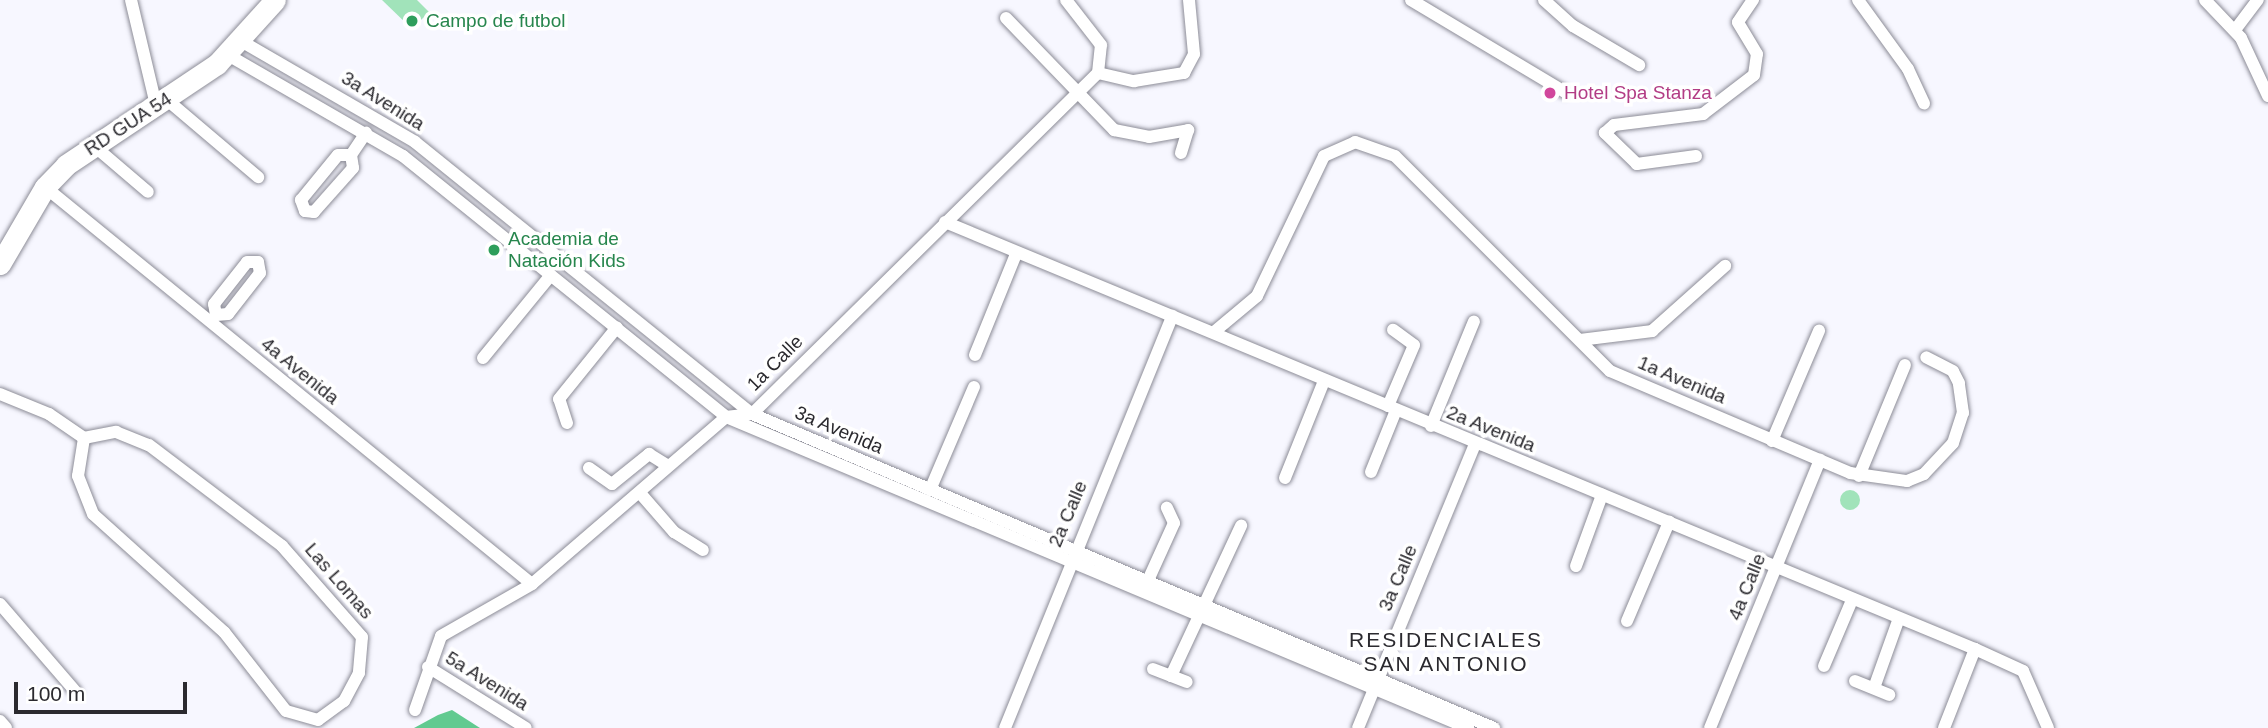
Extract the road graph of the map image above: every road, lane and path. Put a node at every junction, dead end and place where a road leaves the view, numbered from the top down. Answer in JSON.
{"nodes":[{"id":1,"x":131,"y":0,"type":"edge"},
{"id":2,"x":275,"y":0,"type":"edge"},
{"id":3,"x":1066,"y":0,"type":"edge"},
{"id":4,"x":1189,"y":0,"type":"edge"},
{"id":5,"x":1411,"y":0,"type":"edge"},
{"id":6,"x":1544,"y":0,"type":"edge"},
{"id":7,"x":1753,"y":0,"type":"edge"},
{"id":8,"x":1858,"y":0,"type":"edge"},
{"id":9,"x":2205,"y":0,"type":"edge"},
{"id":10,"x":2258,"y":0,"type":"edge"},
{"id":11,"x":1006,"y":18,"type":"dead end"},
{"id":12,"x":2235,"y":30,"type":"junction"},
{"id":13,"x":234,"y":48,"type":"junction"},
{"id":14,"x":1639,"y":65,"type":"dead end"},
{"id":15,"x":1098,"y":73,"type":"junction"},
{"id":16,"x":1077,"y":90,"type":"junction"},
{"id":17,"x":2267,"y":91,"type":"edge"},
{"id":18,"x":1565,"y":92,"type":"dead end"},
{"id":19,"x":161,"y":102,"type":"junction"},
{"id":20,"x":1924,"y":104,"type":"dead end"},
{"id":21,"x":366,"y":133,"type":"junction"},
{"id":22,"x":93,"y":145,"type":"junction"},
{"id":23,"x":1181,"y":153,"type":"dead end"},
{"id":24,"x":351,"y":155,"type":"junction"},
{"id":25,"x":1696,"y":156,"type":"dead end"},
{"id":26,"x":258,"y":177,"type":"dead end"},
{"id":27,"x":45,"y":187,"type":"junction"},
{"id":28,"x":148,"y":191,"type":"dead end"},
{"id":29,"x":945,"y":222,"type":"junction"},
{"id":30,"x":12,"y":239,"type":"junction"},
{"id":31,"x":107,"y":239,"type":"junction"},
{"id":32,"x":1016,"y":254,"type":"junction"},
{"id":33,"x":0,"y":264,"type":"edge"},
{"id":34,"x":1725,"y":267,"type":"dead end"},
{"id":35,"x":551,"y":275,"type":"junction"},
{"id":36,"x":1172,"y":316,"type":"junction"},
{"id":37,"x":1474,"y":321,"type":"dead end"},
{"id":38,"x":617,"y":327,"type":"junction"},
{"id":39,"x":1393,"y":330,"type":"dead end"},
{"id":40,"x":1819,"y":331,"type":"dead end"},
{"id":41,"x":1214,"y":332,"type":"junction"},
{"id":42,"x":1580,"y":340,"type":"junction"},
{"id":43,"x":975,"y":355,"type":"dead end"},
{"id":44,"x":1926,"y":357,"type":"dead end"},
{"id":45,"x":483,"y":358,"type":"dead end"},
{"id":46,"x":1905,"y":365,"type":"dead end"},
{"id":47,"x":1324,"y":381,"type":"junction"},
{"id":48,"x":974,"y":387,"type":"dead end"},
{"id":49,"x":0,"y":394,"type":"edge"},
{"id":50,"x":1392,"y":408,"type":"junction"},
{"id":51,"x":752,"y":414,"type":"junction"},
{"id":52,"x":726,"y":417,"type":"junction"},
{"id":53,"x":567,"y":423,"type":"dead end"},
{"id":54,"x":1431,"y":426,"type":"junction"},
{"id":55,"x":781,"y":433,"type":"junction"},
{"id":56,"x":84,"y":438,"type":"junction"},
{"id":57,"x":1772,"y":441,"type":"junction"},
{"id":58,"x":1475,"y":444,"type":"junction"},
{"id":59,"x":1820,"y":460,"type":"junction"},
{"id":60,"x":668,"y":466,"type":"junction"},
{"id":61,"x":590,"y":468,"type":"dead end"},
{"id":62,"x":1371,"y":472,"type":"dead end"},
{"id":63,"x":1859,"y":476,"type":"junction"},
{"id":64,"x":1285,"y":478,"type":"dead end"},
{"id":65,"x":930,"y":490,"type":"junction"},
{"id":66,"x":640,"y":493,"type":"junction"},
{"id":67,"x":1602,"y":495,"type":"junction"},
{"id":68,"x":1167,"y":508,"type":"dead end"},
{"id":69,"x":1669,"y":522,"type":"junction"},
{"id":70,"x":1241,"y":526,"type":"dead end"},
{"id":71,"x":703,"y":550,"type":"dead end"},
{"id":72,"x":1071,"y":557,"type":"junction"},
{"id":73,"x":1576,"y":566,"type":"dead end"},
{"id":74,"x":1776,"y":568,"type":"junction"},
{"id":75,"x":1149,"y":582,"type":"junction"},
{"id":76,"x":532,"y":583,"type":"junction"},
{"id":77,"x":1140,"y":592,"type":"junction"},
{"id":78,"x":1852,"y":600,"type":"junction"},
{"id":79,"x":0,"y":604,"type":"edge"},
{"id":80,"x":1206,"y":604,"type":"junction"},
{"id":81,"x":1199,"y":617,"type":"junction"},
{"id":82,"x":1899,"y":618,"type":"junction"},
{"id":83,"x":1627,"y":621,"type":"dead end"},
{"id":84,"x":1280,"y":643,"type":"junction"},
{"id":85,"x":1975,"y":649,"type":"junction"},
{"id":86,"x":1824,"y":666,"type":"dead end"},
{"id":87,"x":428,"y":667,"type":"junction"},
{"id":88,"x":1153,"y":669,"type":"dead end"},
{"id":89,"x":1171,"y":676,"type":"junction"},
{"id":90,"x":1854,"y":681,"type":"dead end"},
{"id":91,"x":1188,"y":682,"type":"dead end"},
{"id":92,"x":1375,"y":684,"type":"junction"},
{"id":93,"x":1874,"y":688,"type":"junction"},
{"id":94,"x":76,"y":692,"type":"dead end"},
{"id":95,"x":1889,"y":695,"type":"dead end"},
{"id":96,"x":415,"y":710,"type":"dead end"},
{"id":97,"x":0,"y":721,"type":"edge"},
{"id":98,"x":6,"y":728,"type":"edge"},
{"id":99,"x":526,"y":728,"type":"edge"},
{"id":100,"x":1005,"y":728,"type":"edge"},
{"id":101,"x":1358,"y":728,"type":"edge"},
{"id":102,"x":1468,"y":728,"type":"edge"},
{"id":103,"x":1494,"y":728,"type":"edge"},
{"id":104,"x":1710,"y":728,"type":"edge"},
{"id":105,"x":1944,"y":728,"type":"edge"},
{"id":106,"x":2048,"y":728,"type":"edge"}],
"edges":[{"from":1,"to":19,"type":"street"},
{"from":2,"to":13,"type":"main road","name":"RD GUA 54"},
{"from":3,"to":15,"type":"street"},
{"from":4,"to":15,"type":"street"},
{"from":5,"to":18,"type":"street"},
{"from":6,"to":14,"type":"street"},
{"from":7,"to":25,"type":"street"},
{"from":8,"to":20,"type":"street"},
{"from":9,"to":12,"type":"street"},
{"from":10,"to":12,"type":"street"},
{"from":11,"to":16,"type":"street"},
{"from":12,"to":17,"type":"street"},
{"from":13,"to":19,"type":"main road","name":"RD GUA 54"},
{"from":13,"to":21,"type":"street","name":"3a Avenida"},
{"from":13,"to":51,"type":"street","name":"3a Avenida"},
{"from":15,"to":16,"type":"street","name":"1a Calle"},
{"from":16,"to":23,"type":"street"},
{"from":16,"to":29,"type":"street","name":"1a Calle"},
{"from":19,"to":22,"type":"main road","name":"RD GUA 54"},
{"from":19,"to":26,"type":"street"},
{"from":21,"to":24,"type":"street"},
{"from":21,"to":35,"type":"street","name":"3a Avenida"},
{"from":22,"to":27,"type":"main road","name":"RD GUA 54"},
{"from":22,"to":28,"type":"street"},
{"from":24,"to":24,"type":"street"},
{"from":27,"to":30,"type":"main road","name":"RD GUA 54"},
{"from":27,"to":31,"type":"street","name":"4a Avenida"},
{"from":29,"to":32,"type":"street","name":"2a Avenida"},
{"from":29,"to":51,"type":"street","name":"1a Calle"},
{"from":30,"to":31,"type":"street"},
{"from":30,"to":33,"type":"main road","name":"RD GUA 54"},
{"from":31,"to":76,"type":"street","name":"4a Avenida"},
{"from":32,"to":36,"type":"street","name":"2a Avenida"},
{"from":32,"to":43,"type":"street"},
{"from":34,"to":42,"type":"street"},
{"from":35,"to":38,"type":"street","name":"3a Avenida"},
{"from":35,"to":45,"type":"street"},
{"from":36,"to":41,"type":"street","name":"2a Avenida"},
{"from":36,"to":72,"type":"street","name":"2a Calle"},
{"from":37,"to":54,"type":"street"},
{"from":38,"to":52,"type":"street","name":"3a Avenida"},
{"from":38,"to":53,"type":"street"},
{"from":39,"to":50,"type":"street"},
{"from":40,"to":57,"type":"street"},
{"from":41,"to":42,"type":"street","name":"1a Avenida"},
{"from":41,"to":47,"type":"street","name":"2a Avenida"},
{"from":42,"to":57,"type":"street","name":"1a Avenida"},
{"from":44,"to":63,"type":"street","name":"1a Avenida"},
{"from":46,"to":63,"type":"street"},
{"from":47,"to":50,"type":"street","name":"2a Avenida"},
{"from":47,"to":64,"type":"street"},
{"from":48,"to":65,"type":"street"},
{"from":49,"to":56,"type":"street"},
{"from":50,"to":54,"type":"street","name":"2a Avenida"},
{"from":50,"to":62,"type":"street"},
{"from":51,"to":52,"type":"street","name":"1a Calle"},
{"from":51,"to":55,"type":"street","name":"3a Avenida"},
{"from":52,"to":55,"type":"street","name":"3a Avenida"},
{"from":52,"to":60,"type":"street"},
{"from":54,"to":58,"type":"street","name":"2a Avenida"},
{"from":55,"to":65,"type":"street","name":"3a Avenida"},
{"from":55,"to":72,"type":"street","name":"3a Avenida"},
{"from":56,"to":56,"type":"street","name":"Las Lomas"},
{"from":57,"to":59,"type":"street","name":"1a Avenida"},
{"from":58,"to":67,"type":"street","name":"2a Avenida"},
{"from":58,"to":92,"type":"street","name":"3a Calle"},
{"from":59,"to":63,"type":"street","name":"1a Avenida"},
{"from":59,"to":74,"type":"street","name":"4a Calle"},
{"from":60,"to":61,"type":"street"},
{"from":60,"to":66,"type":"street"},
{"from":65,"to":72,"type":"street","name":"3a Avenida"},
{"from":66,"to":71,"type":"street"},
{"from":66,"to":76,"type":"street"},
{"from":67,"to":69,"type":"street","name":"2a Avenida"},
{"from":67,"to":73,"type":"street"},
{"from":68,"to":75,"type":"street"},
{"from":69,"to":74,"type":"street","name":"2a Avenida"},
{"from":69,"to":83,"type":"street"},
{"from":70,"to":80,"type":"street"},
{"from":72,"to":75,"type":"street","name":"3a Avenida"},
{"from":72,"to":77,"type":"street","name":"3a Avenida"},
{"from":72,"to":100,"type":"street","name":"2a Calle"},
{"from":74,"to":78,"type":"street","name":"2a Avenida"},
{"from":74,"to":104,"type":"street","name":"4a Calle"},
{"from":75,"to":77,"type":"street"},
{"from":75,"to":80,"type":"street","name":"3a Avenida"},
{"from":76,"to":87,"type":"street"},
{"from":77,"to":81,"type":"street","name":"3a Avenida"},
{"from":78,"to":82,"type":"street","name":"2a Avenida"},
{"from":78,"to":86,"type":"street"},
{"from":79,"to":94,"type":"street"},
{"from":80,"to":81,"type":"street"},
{"from":80,"to":84,"type":"street","name":"3a Avenida"},
{"from":81,"to":84,"type":"street","name":"3a Avenida"},
{"from":81,"to":89,"type":"street"},
{"from":82,"to":85,"type":"street","name":"2a Avenida"},
{"from":82,"to":93,"type":"street"},
{"from":84,"to":92,"type":"street","name":"3a Avenida"},
{"from":85,"to":105,"type":"street"},
{"from":85,"to":106,"type":"street","name":"2a Avenida"},
{"from":87,"to":96,"type":"street"},
{"from":87,"to":99,"type":"street","name":"5a Avenida"},
{"from":88,"to":89,"type":"street"},
{"from":89,"to":91,"type":"street"},
{"from":90,"to":93,"type":"street"},
{"from":92,"to":101,"type":"street","name":"3a Calle"},
{"from":92,"to":102,"type":"street","name":"3a Avenida"},
{"from":92,"to":103,"type":"street","name":"3a Avenida"},
{"from":93,"to":95,"type":"street"},
{"from":97,"to":98,"type":"street"}]}
